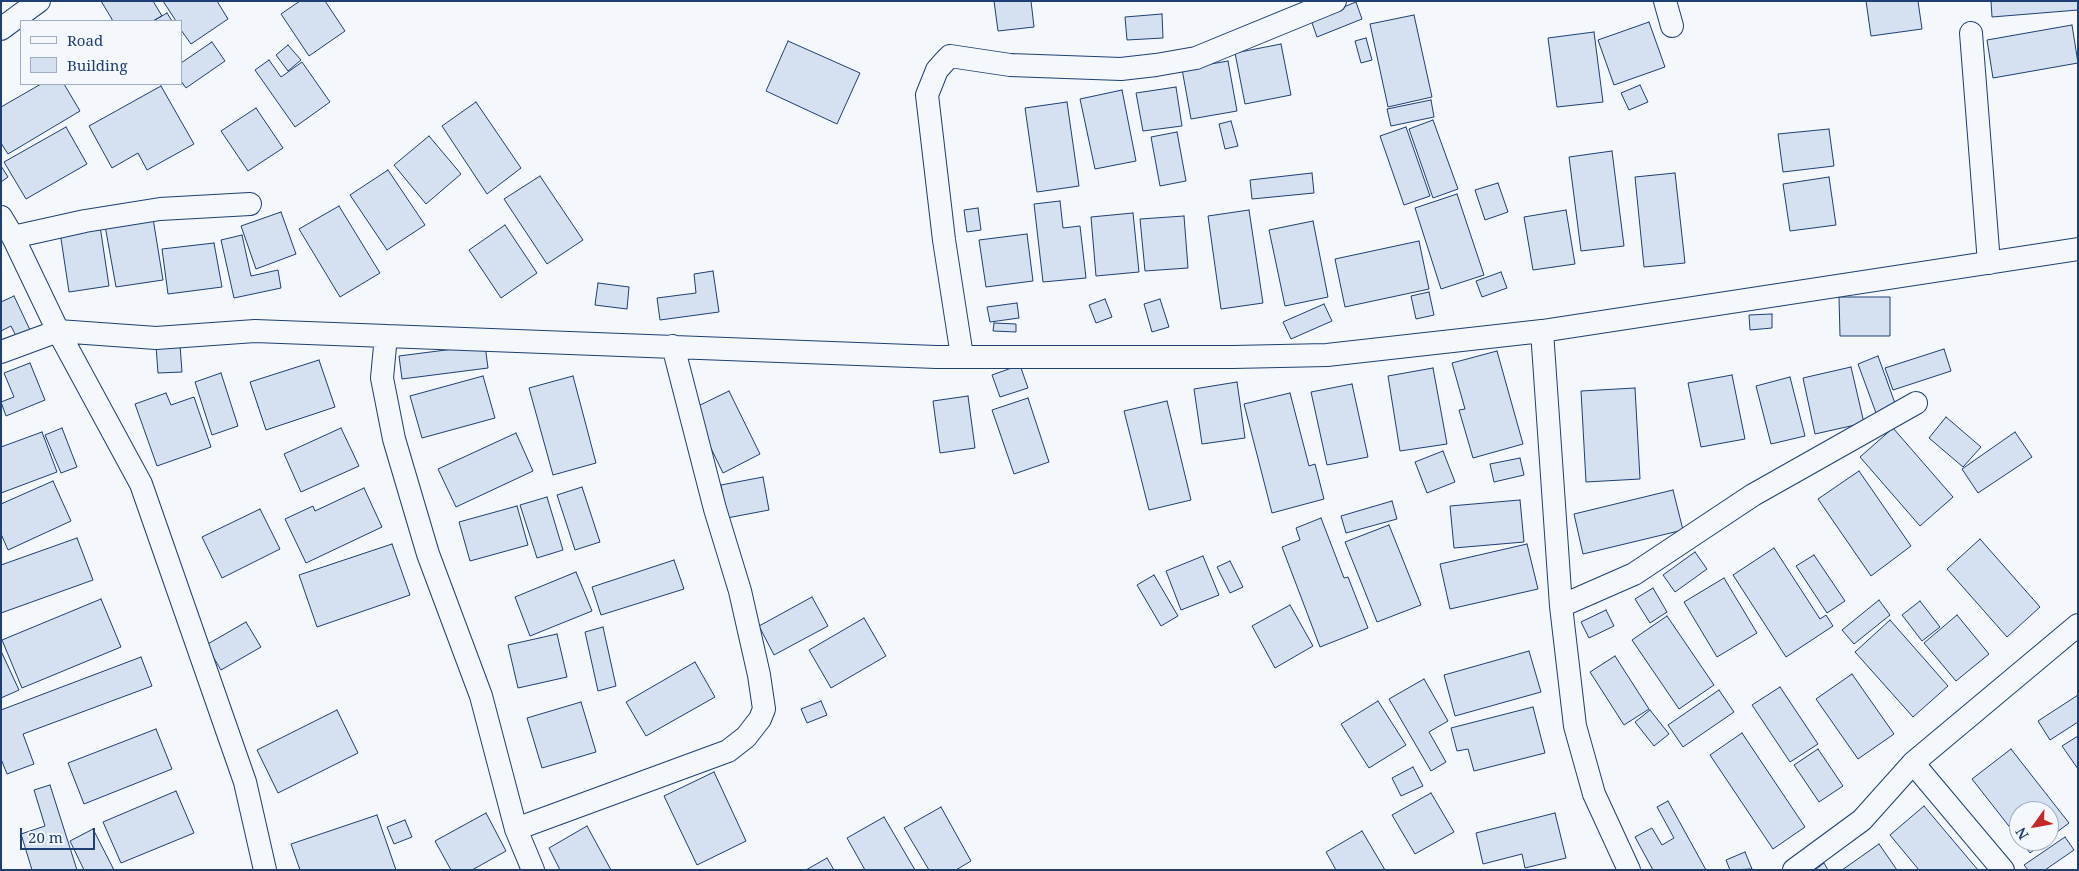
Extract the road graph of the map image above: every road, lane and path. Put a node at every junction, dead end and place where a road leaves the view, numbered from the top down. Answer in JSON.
{"nodes":[{"id":1,"x":39,"y":1,"type":"edge"},
{"id":2,"x":1335,"y":1,"type":"edge"},
{"id":3,"x":1665,"y":1,"type":"edge"},
{"id":4,"x":1672,"y":26,"type":"dead end"},
{"id":5,"x":1,"y":29,"type":"edge"},
{"id":6,"x":1971,"y":33,"type":"dead end"},
{"id":7,"x":250,"y":204,"type":"dead end"},
{"id":8,"x":1,"y":217,"type":"edge"},
{"id":9,"x":13,"y":237,"type":"junction"},
{"id":10,"x":2078,"y":249,"type":"edge"},
{"id":11,"x":1989,"y":263,"type":"junction"},
{"id":12,"x":1542,"y":331,"type":"junction"},
{"id":13,"x":58,"y":332,"type":"junction"},
{"id":14,"x":386,"y":336,"type":"junction"},
{"id":15,"x":673,"y":346,"type":"junction"},
{"id":16,"x":1,"y":352,"type":"edge"},
{"id":17,"x":962,"y":356,"type":"junction"},
{"id":18,"x":1916,"y":403,"type":"dead end"},
{"id":19,"x":1561,"y":606,"type":"junction"},
{"id":20,"x":2078,"y":624,"type":"edge"},
{"id":21,"x":1913,"y":763,"type":"junction"},
{"id":22,"x":516,"y":829,"type":"junction"},
{"id":23,"x":261,"y":868,"type":"edge"},
{"id":24,"x":533,"y":870,"type":"edge"},
{"id":25,"x":1629,"y":870,"type":"edge"},
{"id":26,"x":1794,"y":870,"type":"edge"},
{"id":27,"x":2003,"y":870,"type":"edge"}],
"edges":[{"from":1,"to":5,"type":"street"},
{"from":2,"to":17,"type":"street"},
{"from":3,"to":4,"type":"street"},
{"from":6,"to":11,"type":"street"},
{"from":7,"to":9,"type":"street"},
{"from":8,"to":9,"type":"street"},
{"from":9,"to":13,"type":"street"},
{"from":10,"to":11,"type":"street"},
{"from":11,"to":12,"type":"street"},
{"from":12,"to":17,"type":"street"},
{"from":12,"to":19,"type":"street"},
{"from":13,"to":14,"type":"street"},
{"from":13,"to":16,"type":"street"},
{"from":13,"to":23,"type":"street"},
{"from":14,"to":15,"type":"street"},
{"from":14,"to":22,"type":"street"},
{"from":15,"to":17,"type":"street"},
{"from":15,"to":22,"type":"street"},
{"from":18,"to":19,"type":"street"},
{"from":19,"to":25,"type":"street"},
{"from":20,"to":21,"type":"street"},
{"from":21,"to":26,"type":"street"},
{"from":21,"to":27,"type":"street"},
{"from":22,"to":24,"type":"street"}]}
